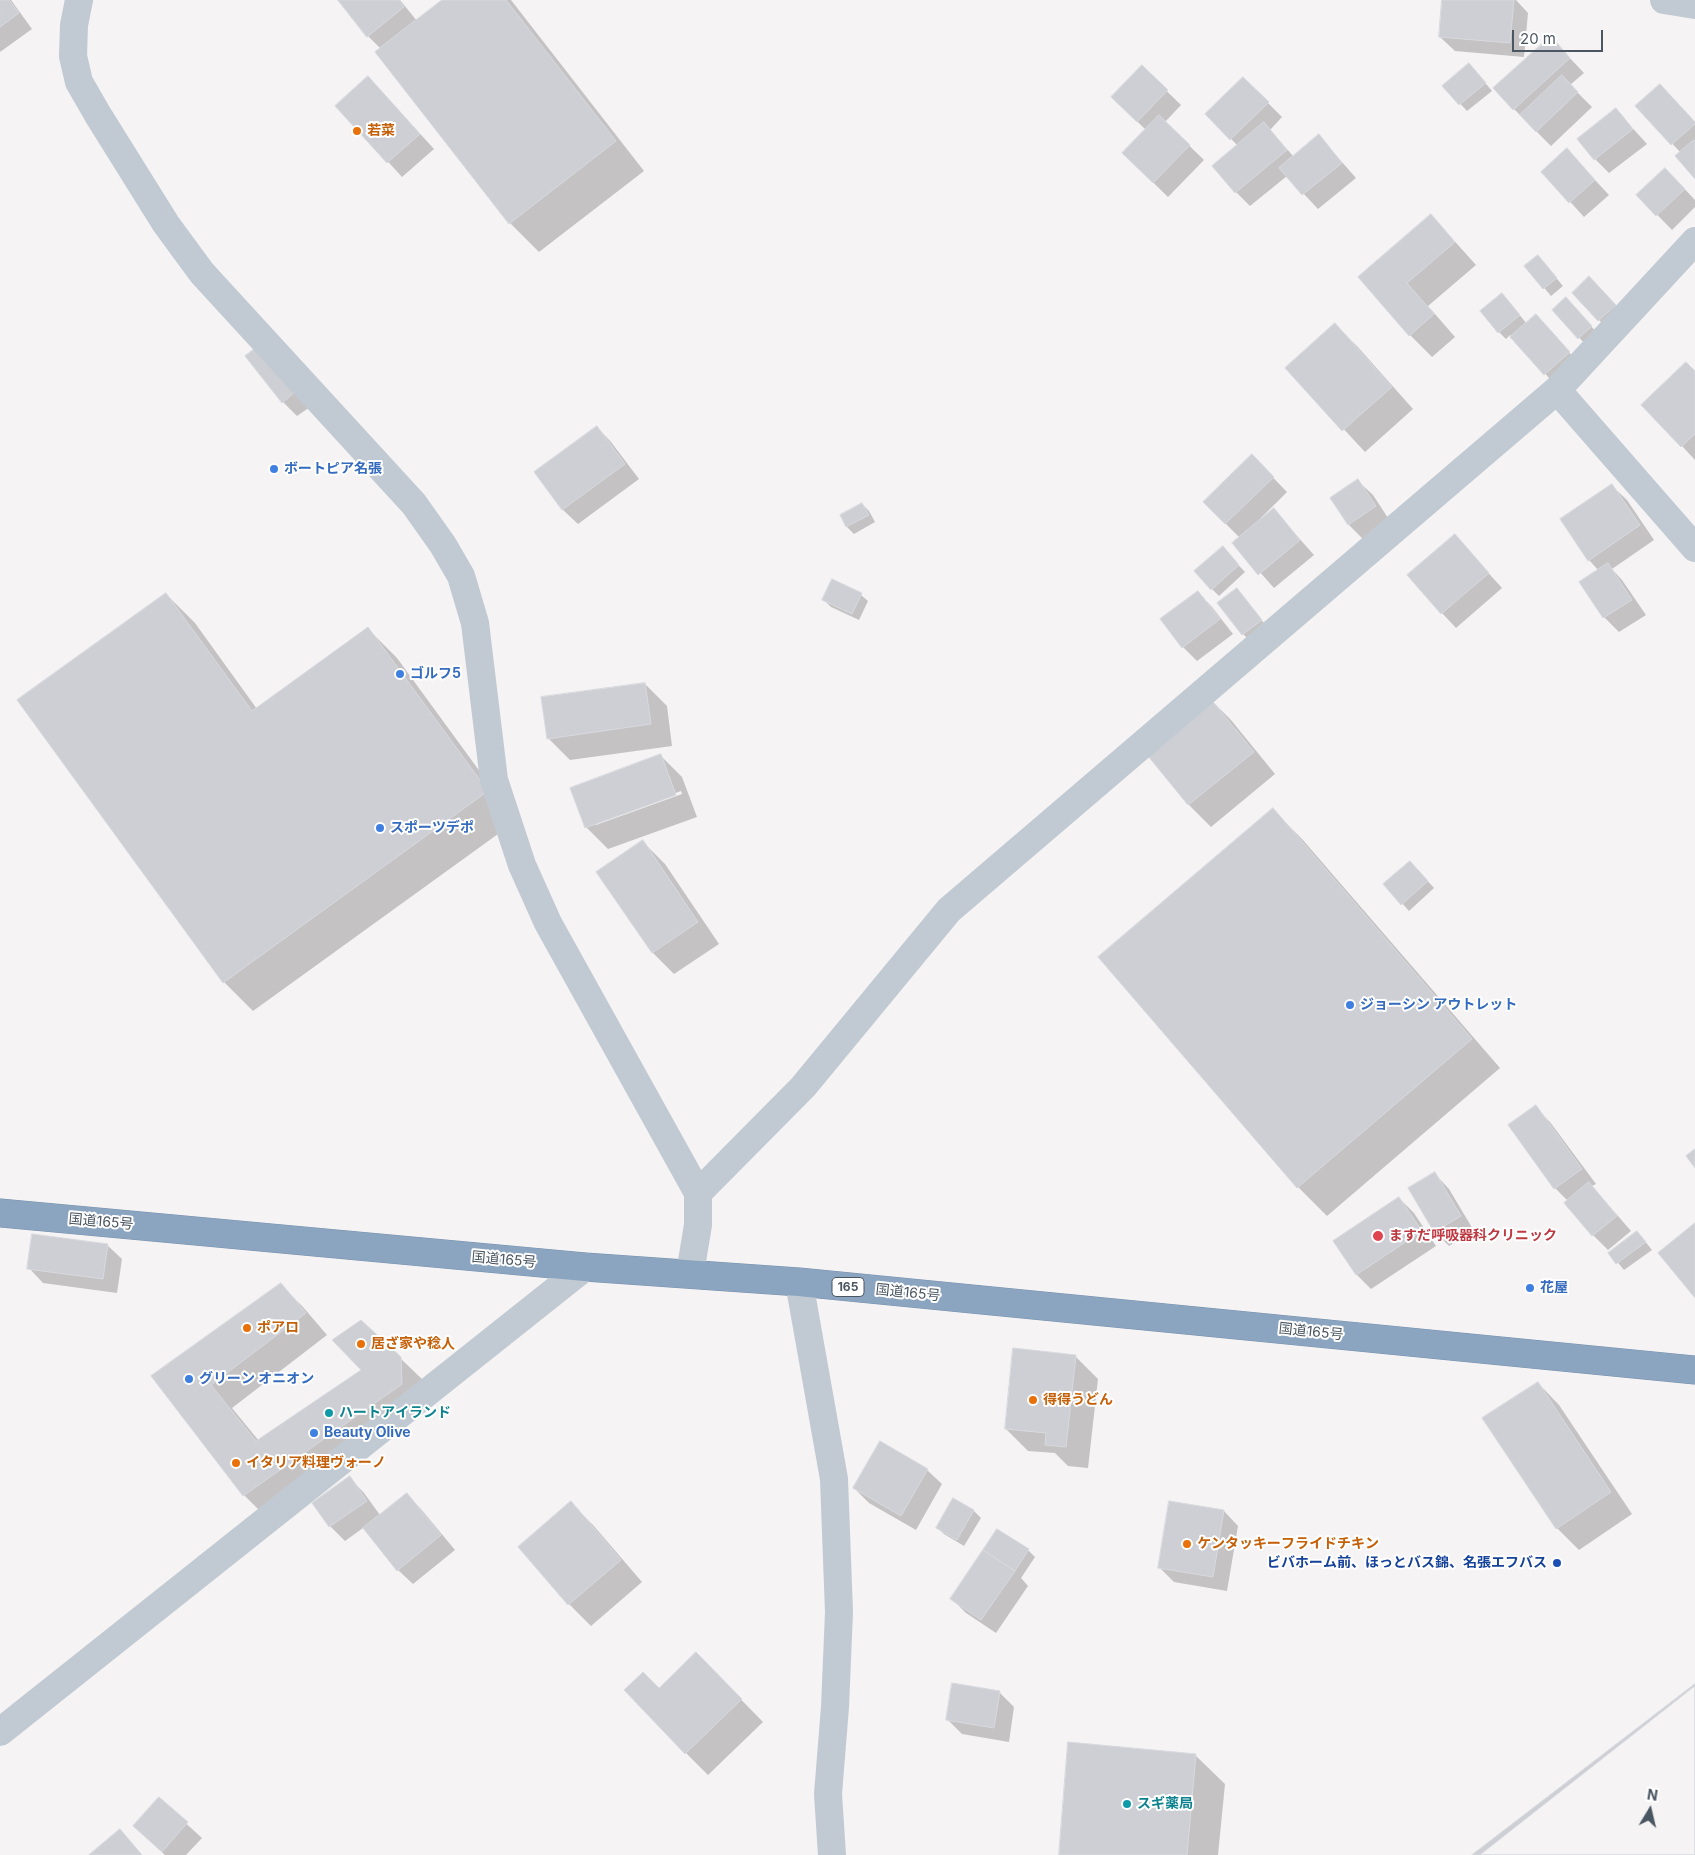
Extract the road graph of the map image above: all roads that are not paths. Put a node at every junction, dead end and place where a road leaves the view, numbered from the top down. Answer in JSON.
{"nodes":[{"id":1,"x":79,"y":0,"type":"edge"},
{"id":2,"x":1664,"y":0,"type":"edge"},
{"id":3,"x":1695,"y":5,"type":"edge"},
{"id":4,"x":1695,"y":241,"type":"edge"},
{"id":5,"x":1557,"y":390,"type":"junction"},
{"id":6,"x":1695,"y":548,"type":"edge"},
{"id":7,"x":698,"y":1193,"type":"junction"},
{"id":8,"x":0,"y":1213,"type":"edge"},
{"id":9,"x":585,"y":1267,"type":"junction"},
{"id":10,"x":690,"y":1273,"type":"junction"},
{"id":11,"x":799,"y":1282,"type":"junction"},
{"id":12,"x":1695,"y":1370,"type":"edge"},
{"id":13,"x":0,"y":1732,"type":"edge"},
{"id":14,"x":832,"y":1855,"type":"edge"}],
"edges":[{"from":1,"to":7,"type":"street"},
{"from":2,"to":3,"type":"street"},
{"from":4,"to":5,"type":"street"},
{"from":5,"to":6,"type":"street"},
{"from":5,"to":7,"type":"street"},
{"from":7,"to":10,"type":"street"},
{"from":8,"to":9,"type":"highway","name":"国道165号","number":"165"},
{"from":9,"to":10,"type":"highway","name":"国道165号","number":"165"},
{"from":9,"to":13,"type":"street"},
{"from":10,"to":11,"type":"highway","name":"国道165号","number":"165"},
{"from":11,"to":12,"type":"highway","name":"国道165号","number":"165"},
{"from":11,"to":14,"type":"street"}]}
